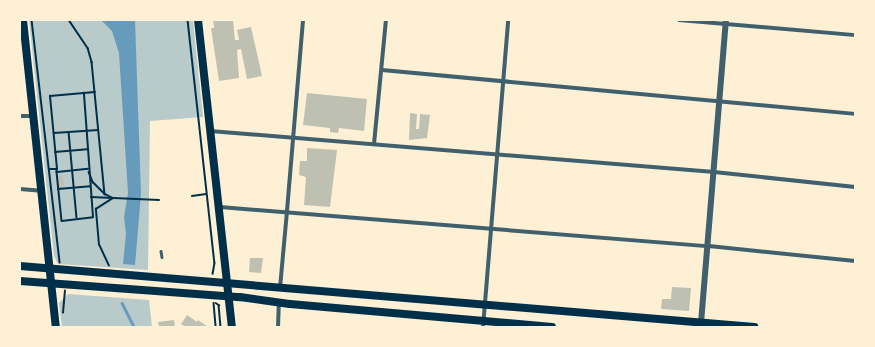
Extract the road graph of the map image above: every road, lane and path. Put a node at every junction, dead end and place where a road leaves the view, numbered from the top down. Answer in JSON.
{"nodes":[{"id":1,"x":23,"y":20,"type":"edge"},
{"id":2,"x":32,"y":20,"type":"edge"},
{"id":3,"x":69,"y":20,"type":"edge"},
{"id":4,"x":188,"y":20,"type":"edge"},
{"id":5,"x":198,"y":20,"type":"edge"},
{"id":6,"x":303,"y":20,"type":"edge"},
{"id":7,"x":386,"y":20,"type":"edge"},
{"id":8,"x":508,"y":20,"type":"edge"},
{"id":9,"x":679,"y":20,"type":"edge"},
{"id":10,"x":726,"y":22,"type":"edge"},
{"id":11,"x":855,"y":35,"type":"edge"},
{"id":12,"x":23,"y":41,"type":"edge"},
{"id":13,"x":382,"y":70,"type":"junction"},
{"id":14,"x":504,"y":80,"type":"junction"},
{"id":15,"x":95,"y":92,"type":"junction"},
{"id":16,"x":84,"y":93,"type":"junction"},
{"id":17,"x":719,"y":101,"type":"junction"},
{"id":18,"x":855,"y":114,"type":"edge"},
{"id":19,"x":20,"y":116,"type":"edge"},
{"id":20,"x":32,"y":116,"type":"junction"},
{"id":21,"x":98,"y":130,"type":"junction"},
{"id":22,"x":86,"y":131,"type":"junction"},
{"id":23,"x":210,"y":131,"type":"junction"},
{"id":24,"x":69,"y":132,"type":"junction"},
{"id":25,"x":54,"y":133,"type":"junction"},
{"id":26,"x":293,"y":136,"type":"junction"},
{"id":27,"x":374,"y":144,"type":"junction"},
{"id":28,"x":87,"y":148,"type":"junction"},
{"id":29,"x":71,"y":150,"type":"junction"},
{"id":30,"x":55,"y":152,"type":"junction"},
{"id":31,"x":498,"y":154,"type":"junction"},
{"id":32,"x":49,"y":169,"type":"junction"},
{"id":33,"x":57,"y":169,"type":"junction"},
{"id":34,"x":88,"y":169,"type":"junction"},
{"id":35,"x":72,"y":170,"type":"junction"},
{"id":36,"x":57,"y":172,"type":"junction"},
{"id":37,"x":714,"y":172,"type":"junction"},
{"id":38,"x":90,"y":186,"type":"junction"},
{"id":39,"x":855,"y":187,"type":"edge"},
{"id":40,"x":74,"y":188,"type":"junction"},
{"id":41,"x":20,"y":190,"type":"edge"},
{"id":42,"x":58,"y":190,"type":"junction"},
{"id":43,"x":41,"y":191,"type":"junction"},
{"id":44,"x":105,"y":194,"type":"junction"},
{"id":45,"x":206,"y":194,"type":"junction"},
{"id":46,"x":192,"y":196,"type":"dead end"},
{"id":47,"x":91,"y":197,"type":"junction"},
{"id":48,"x":113,"y":198,"type":"junction"},
{"id":49,"x":159,"y":200,"type":"dead end"},
{"id":50,"x":220,"y":207,"type":"junction"},
{"id":51,"x":287,"y":212,"type":"junction"},
{"id":52,"x":77,"y":219,"type":"junction"},
{"id":53,"x":492,"y":227,"type":"junction"},
{"id":54,"x":709,"y":246,"type":"junction"},
{"id":55,"x":161,"y":251,"type":"dead end"},
{"id":56,"x":162,"y":257,"type":"dead end"},
{"id":57,"x":59,"y":261,"type":"dead end"},
{"id":58,"x":855,"y":261,"type":"edge"},
{"id":59,"x":20,"y":266,"type":"edge"},
{"id":60,"x":49,"y":269,"type":"junction"},
{"id":61,"x":110,"y":274,"type":"junction"},
{"id":62,"x":213,"y":274,"type":"dead end"},
{"id":63,"x":20,"y":281,"type":"edge"},
{"id":64,"x":50,"y":283,"type":"junction"},
{"id":65,"x":226,"y":284,"type":"junction"},
{"id":66,"x":280,"y":288,"type":"junction"},
{"id":67,"x":65,"y":294,"type":"dead end"},
{"id":68,"x":228,"y":296,"type":"junction"},
{"id":69,"x":214,"y":302,"type":"dead end"},
{"id":70,"x":279,"y":302,"type":"junction"},
{"id":71,"x":485,"y":304,"type":"junction"},
{"id":72,"x":219,"y":305,"type":"dead end"},
{"id":73,"x":63,"y":315,"type":"dead end"},
{"id":74,"x":484,"y":324,"type":"edge"},
{"id":75,"x":700,"y":325,"type":"edge"},
{"id":76,"x":56,"y":327,"type":"edge"},
{"id":77,"x":216,"y":327,"type":"edge"},
{"id":78,"x":221,"y":327,"type":"edge"},
{"id":79,"x":232,"y":327,"type":"edge"},
{"id":80,"x":278,"y":327,"type":"edge"},
{"id":81,"x":552,"y":327,"type":"edge"},
{"id":82,"x":754,"y":327,"type":"edge"}],
"edges":[{"from":1,"to":12,"type":"main road"},
{"from":2,"to":32,"type":"path"},
{"from":3,"to":15,"type":"path"},
{"from":4,"to":45,"type":"path"},
{"from":5,"to":23,"type":"main road"},
{"from":6,"to":26,"type":"street"},
{"from":7,"to":13,"type":"street"},
{"from":8,"to":14,"type":"street"},
{"from":9,"to":10,"type":"street"},
{"from":10,"to":11,"type":"street"},
{"from":10,"to":17,"type":"street"},
{"from":12,"to":20,"type":"main road"},
{"from":13,"to":14,"type":"street"},
{"from":13,"to":27,"type":"street"},
{"from":14,"to":17,"type":"street"},
{"from":14,"to":31,"type":"street"},
{"from":15,"to":16,"type":"path"},
{"from":15,"to":21,"type":"path"},
{"from":16,"to":22,"type":"path"},
{"from":16,"to":25,"type":"path"},
{"from":17,"to":18,"type":"street"},
{"from":17,"to":37,"type":"street"},
{"from":19,"to":20,"type":"street"},
{"from":20,"to":43,"type":"main road"},
{"from":21,"to":22,"type":"path"},
{"from":21,"to":44,"type":"path"},
{"from":22,"to":24,"type":"path"},
{"from":22,"to":28,"type":"path"},
{"from":23,"to":26,"type":"street"},
{"from":23,"to":50,"type":"main road"},
{"from":24,"to":25,"type":"path"},
{"from":24,"to":29,"type":"path"},
{"from":25,"to":30,"type":"path"},
{"from":26,"to":27,"type":"street"},
{"from":26,"to":51,"type":"street"},
{"from":27,"to":31,"type":"street"},
{"from":28,"to":29,"type":"path"},
{"from":28,"to":34,"type":"path"},
{"from":29,"to":30,"type":"path"},
{"from":29,"to":35,"type":"path"},
{"from":30,"to":33,"type":"path"},
{"from":31,"to":37,"type":"street"},
{"from":31,"to":53,"type":"street"},
{"from":32,"to":33,"type":"path"},
{"from":32,"to":57,"type":"path"},
{"from":33,"to":36,"type":"path"},
{"from":34,"to":35,"type":"path"},
{"from":34,"to":38,"type":"path"},
{"from":34,"to":44,"type":"path"},
{"from":35,"to":36,"type":"path"},
{"from":35,"to":40,"type":"path"},
{"from":36,"to":42,"type":"path"},
{"from":37,"to":39,"type":"street"},
{"from":37,"to":54,"type":"street"},
{"from":38,"to":40,"type":"path"},
{"from":38,"to":47,"type":"path"},
{"from":40,"to":42,"type":"path"},
{"from":40,"to":52,"type":"path"},
{"from":41,"to":43,"type":"street"},
{"from":42,"to":52,"type":"path"},
{"from":43,"to":60,"type":"main road"},
{"from":44,"to":48,"type":"path"},
{"from":45,"to":46,"type":"path"},
{"from":45,"to":62,"type":"path"},
{"from":47,"to":48,"type":"path"},
{"from":47,"to":52,"type":"path"},
{"from":48,"to":49,"type":"path"},
{"from":48,"to":61,"type":"path"},
{"from":50,"to":51,"type":"street"},
{"from":50,"to":65,"type":"main road"},
{"from":51,"to":53,"type":"street"},
{"from":51,"to":66,"type":"street"},
{"from":53,"to":54,"type":"street"},
{"from":53,"to":71,"type":"street"},
{"from":54,"to":58,"type":"street"},
{"from":54,"to":75,"type":"street"},
{"from":55,"to":56,"type":"lane"},
{"from":59,"to":60,"type":"main road"},
{"from":60,"to":61,"type":"main road"},
{"from":60,"to":64,"type":"main road"},
{"from":61,"to":65,"type":"main road"},
{"from":63,"to":64,"type":"main road"},
{"from":64,"to":68,"type":"main road"},
{"from":64,"to":76,"type":"main road"},
{"from":65,"to":66,"type":"main road"},
{"from":65,"to":68,"type":"main road"},
{"from":66,"to":71,"type":"main road"},
{"from":67,"to":73,"type":"path"},
{"from":68,"to":70,"type":"main road"},
{"from":68,"to":79,"type":"main road"},
{"from":69,"to":77,"type":"path"},
{"from":70,"to":74,"type":"main road"},
{"from":70,"to":80,"type":"street"},
{"from":71,"to":74,"type":"street"},
{"from":71,"to":75,"type":"main road"},
{"from":72,"to":78,"type":"path"},
{"from":74,"to":81,"type":"main road"},
{"from":75,"to":82,"type":"main road"}]}
